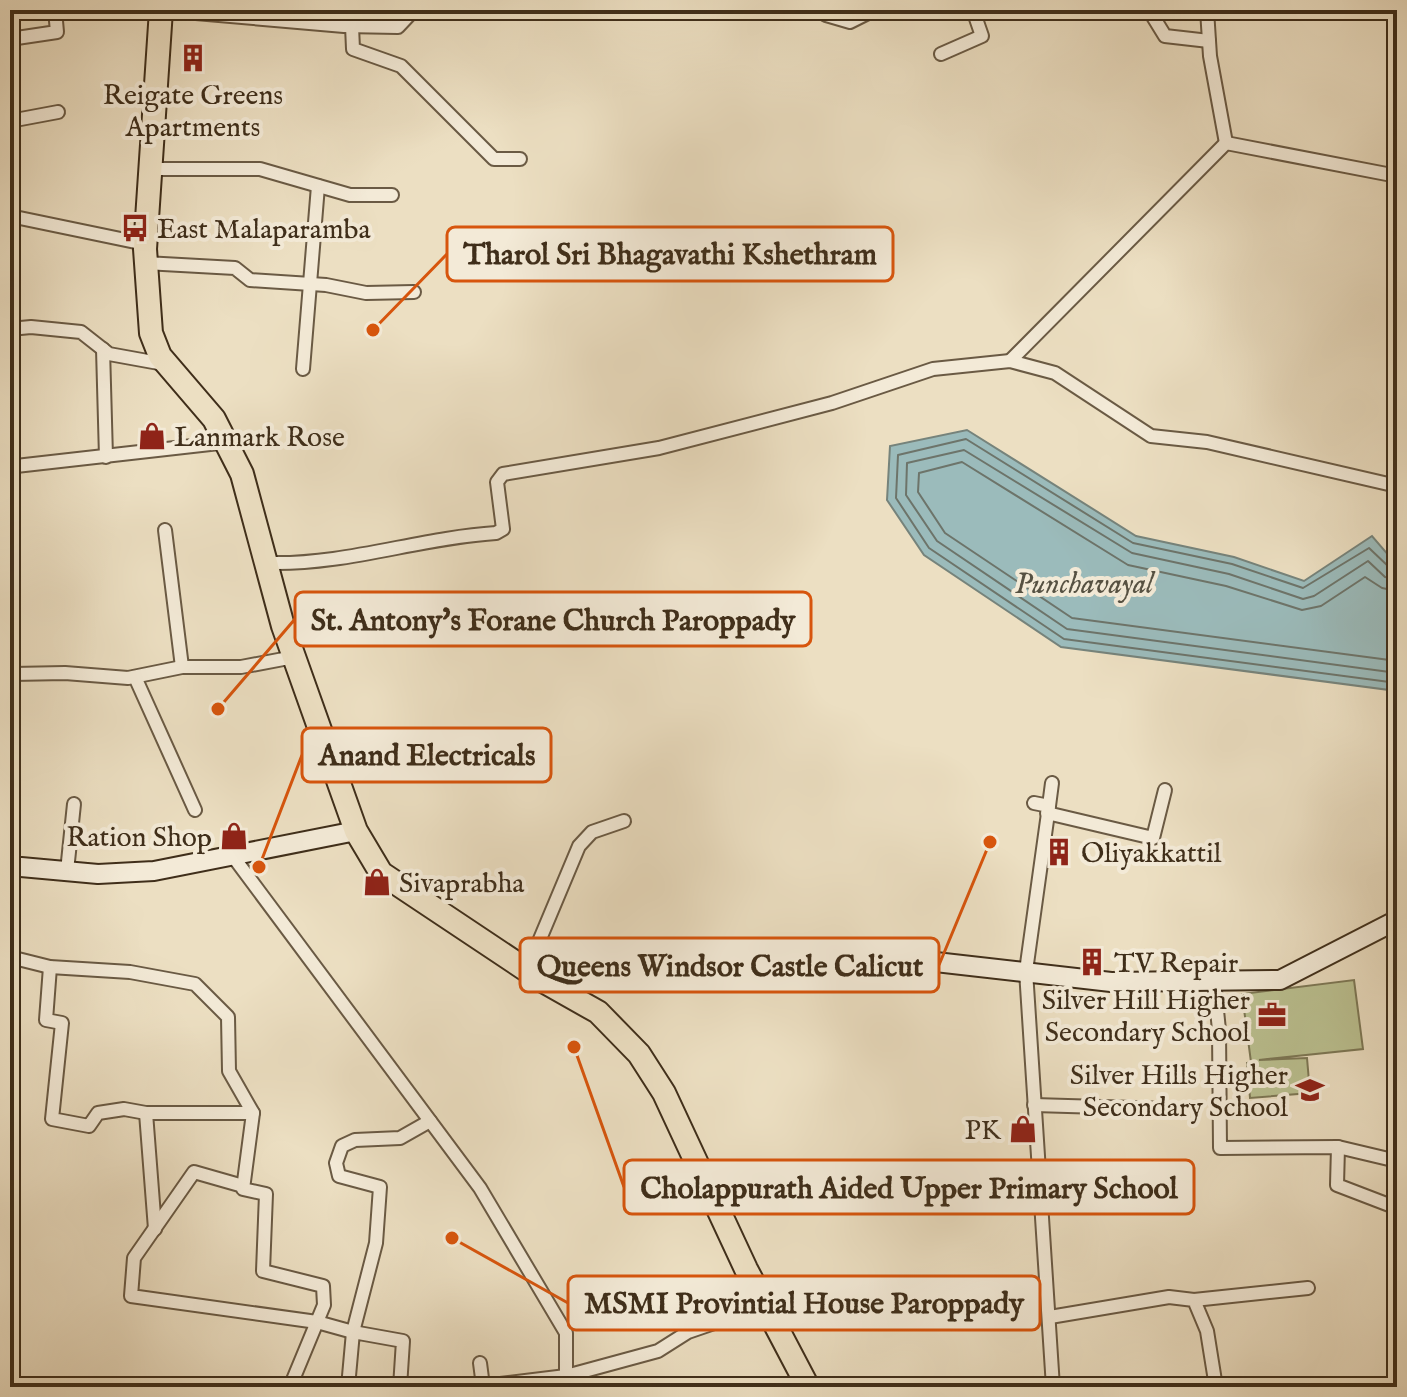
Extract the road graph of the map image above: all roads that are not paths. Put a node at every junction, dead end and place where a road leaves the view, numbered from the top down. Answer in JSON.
{"nodes":[{"id":1,"x":55,"y":10,"type":"edge"},
{"id":2,"x":161,"y":10,"type":"edge"},
{"id":3,"x":325,"y":10,"type":"edge"},
{"id":4,"x":414,"y":10,"type":"edge"},
{"id":5,"x":826,"y":10,"type":"edge"},
{"id":6,"x":874,"y":10,"type":"edge"},
{"id":7,"x":973,"y":10,"type":"edge"},
{"id":8,"x":1149,"y":10,"type":"edge"},
{"id":9,"x":1207,"y":10,"type":"edge"},
{"id":10,"x":325,"y":24,"type":"junction"},
{"id":11,"x":352,"y":26,"type":"junction"},
{"id":12,"x":10,"y":39,"type":"edge"},
{"id":13,"x":1209,"y":41,"type":"junction"},
{"id":14,"x":941,"y":54,"type":"dead end"},
{"id":15,"x":58,"y":112,"type":"dead end"},
{"id":16,"x":10,"y":121,"type":"edge"},
{"id":17,"x":1226,"y":143,"type":"junction"},
{"id":18,"x":520,"y":159,"type":"dead end"},
{"id":19,"x":150,"y":169,"type":"junction"},
{"id":20,"x":1397,"y":176,"type":"edge"},
{"id":21,"x":318,"y":186,"type":"junction"},
{"id":22,"x":392,"y":195,"type":"dead end"},
{"id":23,"x":10,"y":216,"type":"edge"},
{"id":24,"x":145,"y":254,"type":"junction"},
{"id":25,"x":310,"y":283,"type":"junction"},
{"id":26,"x":414,"y":292,"type":"dead end"},
{"id":27,"x":10,"y":329,"type":"edge"},
{"id":28,"x":103,"y":349,"type":"junction"},
{"id":29,"x":1010,"y":361,"type":"junction"},
{"id":30,"x":167,"y":365,"type":"junction"},
{"id":31,"x":303,"y":369,"type":"dead end"},
{"id":32,"x":228,"y":442,"type":"junction"},
{"id":33,"x":106,"y":457,"type":"junction"},
{"id":34,"x":16,"y":466,"type":"dead end"},
{"id":35,"x":1397,"y":486,"type":"edge"},
{"id":36,"x":165,"y":530,"type":"dead end"},
{"id":37,"x":269,"y":563,"type":"junction"},
{"id":38,"x":294,"y":657,"type":"junction"},
{"id":39,"x":182,"y":667,"type":"junction"},
{"id":40,"x":11,"y":672,"type":"edge"},
{"id":41,"x":135,"y":677,"type":"junction"},
{"id":42,"x":1052,"y":783,"type":"dead end"},
{"id":43,"x":1165,"y":790,"type":"dead end"},
{"id":44,"x":1034,"y":803,"type":"dead end"},
{"id":45,"x":74,"y":804,"type":"dead end"},
{"id":46,"x":1048,"y":809,"type":"junction"},
{"id":47,"x":195,"y":810,"type":"dead end"},
{"id":48,"x":624,"y":821,"type":"dead end"},
{"id":49,"x":356,"y":831,"type":"junction"},
{"id":50,"x":232,"y":855,"type":"junction"},
{"id":51,"x":10,"y":866,"type":"edge"},
{"id":52,"x":67,"y":871,"type":"junction"},
{"id":53,"x":1397,"y":920,"type":"edge"},
{"id":54,"x":10,"y":957,"type":"edge"},
{"id":55,"x":50,"y":967,"type":"junction"},
{"id":56,"x":1026,"y":971,"type":"junction"},
{"id":57,"x":535,"y":976,"type":"junction"},
{"id":58,"x":1214,"y":981,"type":"junction"},
{"id":59,"x":1034,"y":1105,"type":"junction"},
{"id":60,"x":1169,"y":1109,"type":"dead end"},
{"id":61,"x":146,"y":1113,"type":"junction"},
{"id":62,"x":253,"y":1113,"type":"junction"},
{"id":63,"x":430,"y":1121,"type":"junction"},
{"id":64,"x":1338,"y":1147,"type":"junction"},
{"id":65,"x":1397,"y":1161,"type":"edge"},
{"id":66,"x":243,"y":1186,"type":"junction"},
{"id":67,"x":1397,"y":1208,"type":"edge"},
{"id":68,"x":155,"y":1229,"type":"junction"},
{"id":69,"x":1308,"y":1288,"type":"dead end"},
{"id":70,"x":1194,"y":1300,"type":"junction"},
{"id":71,"x":769,"y":1312,"type":"junction"},
{"id":72,"x":1050,"y":1317,"type":"junction"},
{"id":73,"x":317,"y":1322,"type":"junction"},
{"id":74,"x":353,"y":1332,"type":"junction"},
{"id":75,"x":480,"y":1363,"type":"dead end"},
{"id":76,"x":566,"y":1376,"type":"junction"},
{"id":77,"x":290,"y":1387,"type":"edge"},
{"id":78,"x":348,"y":1387,"type":"edge"},
{"id":79,"x":400,"y":1387,"type":"edge"},
{"id":80,"x":808,"y":1387,"type":"edge"},
{"id":81,"x":1053,"y":1387,"type":"edge"},
{"id":82,"x":1216,"y":1387,"type":"edge"}],
"edges":[{"from":1,"to":12,"type":"street"},
{"from":2,"to":10,"type":"street"},
{"from":2,"to":19,"type":"highway"},
{"from":3,"to":10,"type":"street"},
{"from":4,"to":11,"type":"street"},
{"from":5,"to":6,"type":"street"},
{"from":7,"to":14,"type":"street"},
{"from":8,"to":13,"type":"street"},
{"from":9,"to":13,"type":"street"},
{"from":10,"to":11,"type":"street"},
{"from":11,"to":18,"type":"street"},
{"from":13,"to":17,"type":"street"},
{"from":15,"to":16,"type":"street"},
{"from":17,"to":20,"type":"street"},
{"from":17,"to":29,"type":"street"},
{"from":19,"to":21,"type":"street"},
{"from":19,"to":24,"type":"highway"},
{"from":21,"to":22,"type":"street"},
{"from":21,"to":25,"type":"street"},
{"from":23,"to":24,"type":"street"},
{"from":24,"to":25,"type":"street"},
{"from":24,"to":30,"type":"highway"},
{"from":25,"to":26,"type":"street"},
{"from":25,"to":31,"type":"street"},
{"from":27,"to":28,"type":"street"},
{"from":28,"to":30,"type":"street"},
{"from":28,"to":33,"type":"street"},
{"from":29,"to":35,"type":"street"},
{"from":29,"to":37,"type":"street"},
{"from":30,"to":32,"type":"highway"},
{"from":32,"to":33,"type":"street"},
{"from":32,"to":37,"type":"highway"},
{"from":33,"to":34,"type":"street"},
{"from":36,"to":39,"type":"street"},
{"from":37,"to":38,"type":"highway"},
{"from":38,"to":39,"type":"street"},
{"from":38,"to":49,"type":"highway"},
{"from":39,"to":41,"type":"street"},
{"from":40,"to":41,"type":"street"},
{"from":41,"to":47,"type":"street"},
{"from":42,"to":46,"type":"street"},
{"from":43,"to":46,"type":"street"},
{"from":44,"to":46,"type":"street"},
{"from":45,"to":52,"type":"street"},
{"from":46,"to":56,"type":"street"},
{"from":48,"to":57,"type":"street"},
{"from":49,"to":50,"type":"main road"},
{"from":49,"to":57,"type":"highway"},
{"from":50,"to":52,"type":"main road"},
{"from":50,"to":63,"type":"street"},
{"from":51,"to":52,"type":"main road"},
{"from":53,"to":58,"type":"main road"},
{"from":54,"to":55,"type":"street"},
{"from":55,"to":61,"type":"street"},
{"from":55,"to":62,"type":"street"},
{"from":56,"to":57,"type":"main road"},
{"from":56,"to":58,"type":"main road"},
{"from":56,"to":59,"type":"street"},
{"from":57,"to":71,"type":"highway"},
{"from":58,"to":64,"type":"street"},
{"from":59,"to":60,"type":"street"},
{"from":59,"to":72,"type":"street"},
{"from":61,"to":62,"type":"street"},
{"from":61,"to":68,"type":"street"},
{"from":62,"to":66,"type":"street"},
{"from":63,"to":74,"type":"street"},
{"from":63,"to":76,"type":"street"},
{"from":64,"to":65,"type":"street"},
{"from":64,"to":67,"type":"street"},
{"from":66,"to":68,"type":"street"},
{"from":66,"to":73,"type":"street"},
{"from":68,"to":73,"type":"street"},
{"from":69,"to":70,"type":"street"},
{"from":70,"to":72,"type":"street"},
{"from":70,"to":82,"type":"street"},
{"from":71,"to":76,"type":"street"},
{"from":71,"to":80,"type":"highway"},
{"from":72,"to":81,"type":"street"},
{"from":73,"to":74,"type":"street"},
{"from":73,"to":77,"type":"street"},
{"from":74,"to":78,"type":"street"},
{"from":74,"to":79,"type":"street"},
{"from":75,"to":76,"type":"street"}]}
